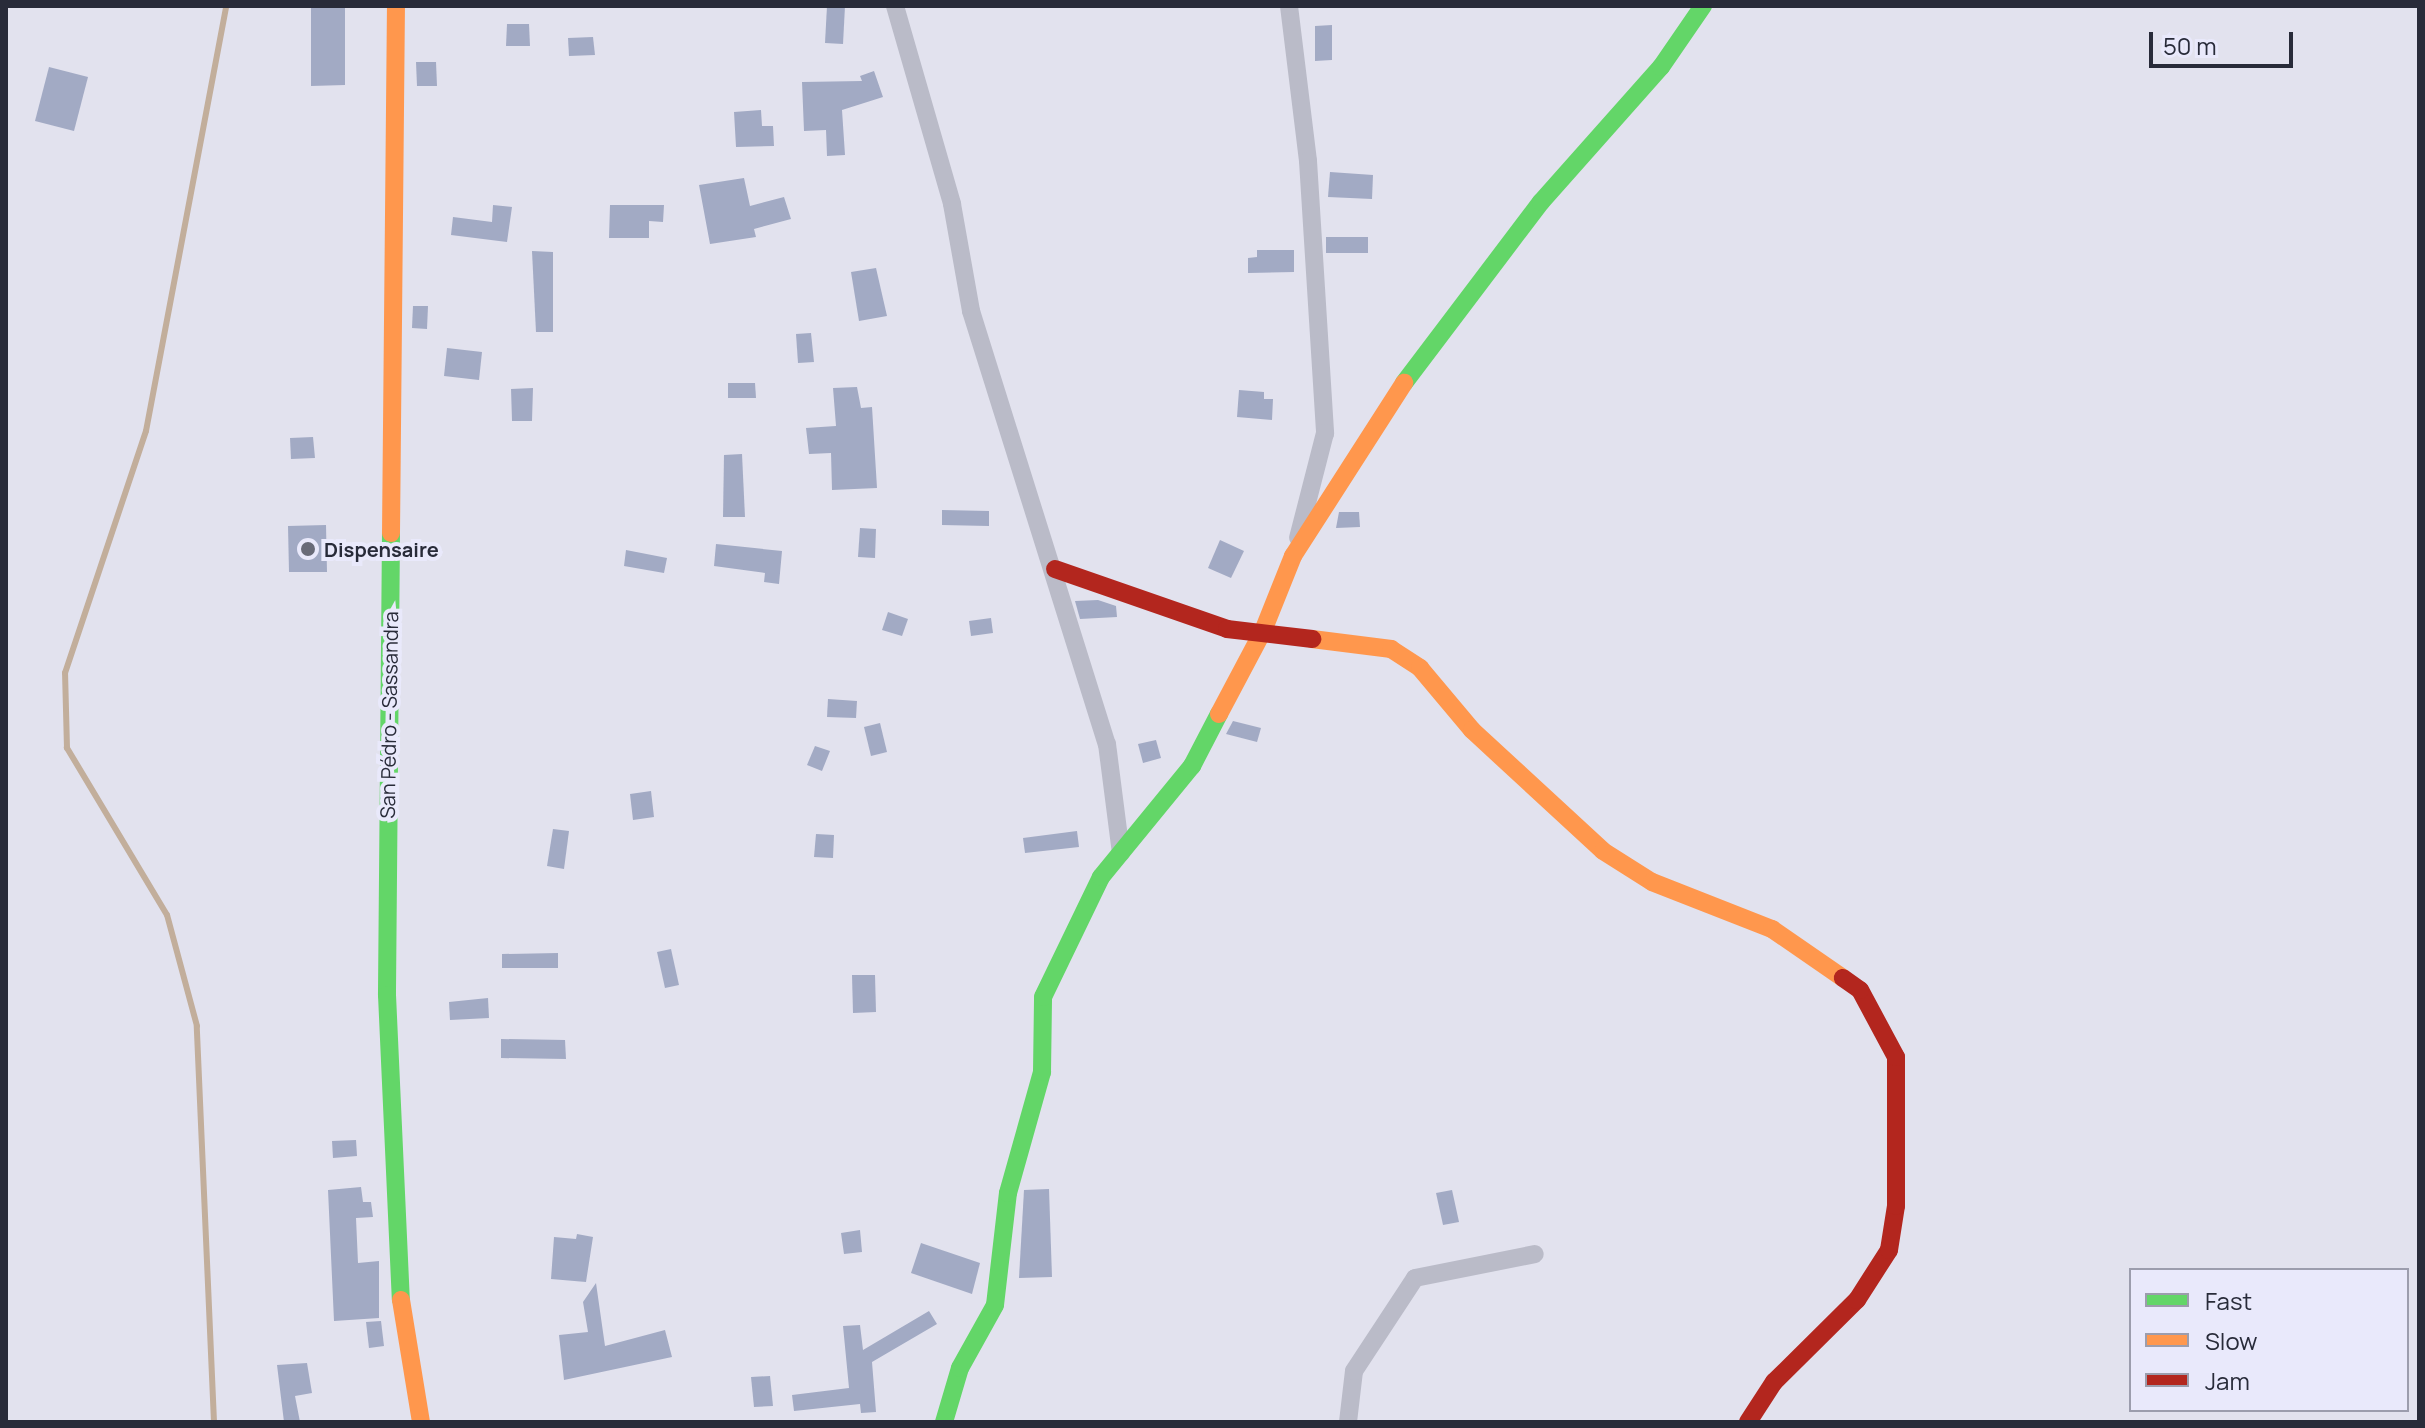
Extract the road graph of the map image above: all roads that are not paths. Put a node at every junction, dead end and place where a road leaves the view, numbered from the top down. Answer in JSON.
{"nodes":[{"id":1,"x":396,"y":6,"type":"edge"},
{"id":2,"x":895,"y":6,"type":"edge"},
{"id":3,"x":1289,"y":6,"type":"edge"},
{"id":4,"x":1703,"y":6,"type":"edge"},
{"id":5,"x":1293,"y":556,"type":"junction"},
{"id":6,"x":1055,"y":569,"type":"junction"},
{"id":7,"x":1263,"y":631,"type":"junction"},
{"id":8,"x":1121,"y":853,"type":"junction"},
{"id":9,"x":1535,"y":1254,"type":"dead end"},
{"id":10,"x":421,"y":1422,"type":"edge"},
{"id":11,"x":944,"y":1422,"type":"edge"},
{"id":12,"x":1348,"y":1422,"type":"edge"},
{"id":13,"x":1748,"y":1422,"type":"edge"}],
"edges":[{"from":1,"to":10,"type":"street","name":"San Pédro - Sassandra"},
{"from":2,"to":6,"type":"street"},
{"from":3,"to":5,"type":"street"},
{"from":4,"to":5,"type":"street"},
{"from":5,"to":7,"type":"street"},
{"from":6,"to":7,"type":"street"},
{"from":6,"to":8,"type":"street"},
{"from":7,"to":8,"type":"street"},
{"from":7,"to":13,"type":"street"},
{"from":8,"to":11,"type":"street"},
{"from":9,"to":12,"type":"street"}]}
